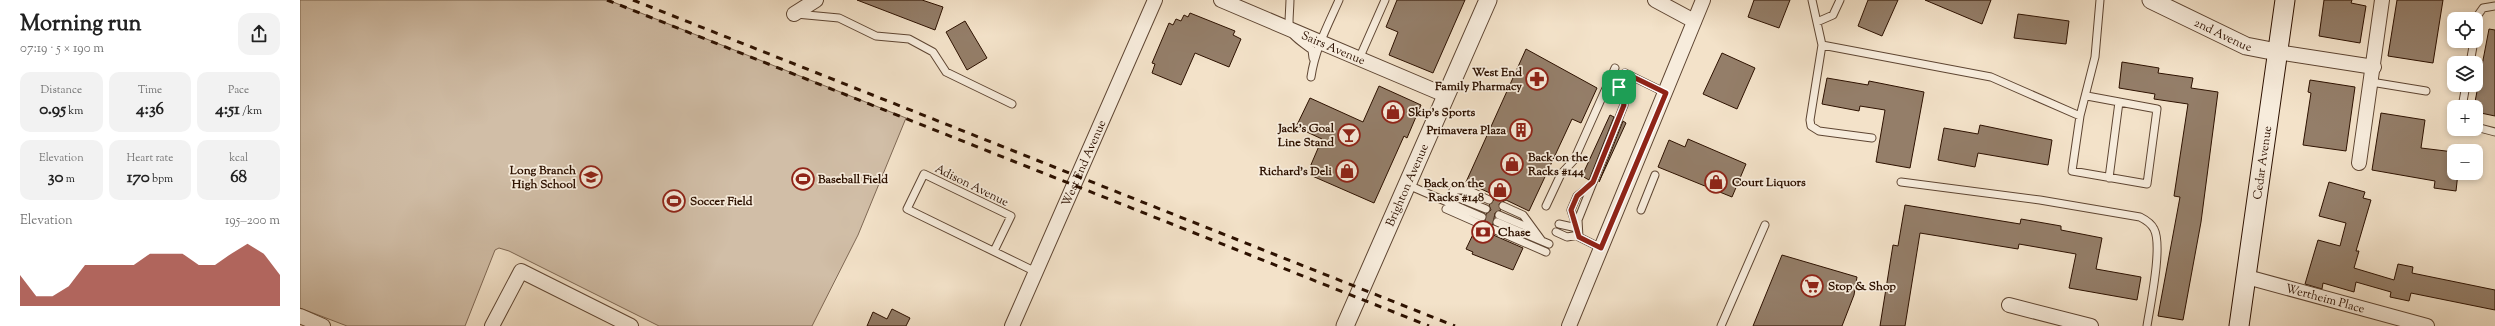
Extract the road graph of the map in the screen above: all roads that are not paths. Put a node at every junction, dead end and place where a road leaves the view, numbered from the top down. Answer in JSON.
{"nodes":[{"id":1,"x":816,"y":0,"type":"edge"},
{"id":2,"x":1155,"y":0,"type":"edge"},
{"id":3,"x":1221,"y":0,"type":"edge"},
{"id":4,"x":1290,"y":0,"type":"edge"},
{"id":5,"x":1340,"y":0,"type":"edge"},
{"id":6,"x":1385,"y":0,"type":"edge"},
{"id":7,"x":1488,"y":0,"type":"edge"},
{"id":8,"x":1655,"y":0,"type":"edge"},
{"id":9,"x":1703,"y":0,"type":"edge"},
{"id":10,"x":1812,"y":0,"type":"edge"},
{"id":11,"x":1840,"y":0,"type":"edge"},
{"id":12,"x":2100,"y":0,"type":"edge"},
{"id":13,"x":2151,"y":0,"type":"edge"},
{"id":14,"x":2285,"y":0,"type":"edge"},
{"id":15,"x":2382,"y":0,"type":"edge"},
{"id":16,"x":2495,"y":6,"type":"edge"},
{"id":17,"x":2480,"y":12,"type":"edge"},
{"id":18,"x":794,"y":14,"type":"joint"},
{"id":19,"x":1694,"y":21,"type":"junction"},
{"id":20,"x":1817,"y":22,"type":"junction"},
{"id":21,"x":1289,"y":29,"type":"junction"},
{"id":22,"x":1320,"y":42,"type":"junction"},
{"id":23,"x":1822,"y":45,"type":"junction"},
{"id":24,"x":2277,"y":52,"type":"junction"},
{"id":25,"x":1359,"y":59,"type":"junction"},
{"id":26,"x":1313,"y":61,"type":"junction"},
{"id":27,"x":2374,"y":67,"type":"junction"},
{"id":28,"x":1615,"y":68,"type":"dead end"},
{"id":29,"x":1311,"y":76,"type":"dead end"},
{"id":30,"x":1609,"y":82,"type":"junction"},
{"id":31,"x":2371,"y":82,"type":"junction"},
{"id":32,"x":1619,"y":87,"type":"junction"},
{"id":33,"x":2426,"y":91,"type":"dead end"},
{"id":34,"x":1666,"y":93,"type":"junction"},
{"id":35,"x":1445,"y":95,"type":"junction"},
{"id":36,"x":2087,"y":96,"type":"junction"},
{"id":37,"x":2118,"y":102,"type":"junction"},
{"id":38,"x":1012,"y":104,"type":"dead end"},
{"id":39,"x":2080,"y":116,"type":"junction"},
{"id":40,"x":2483,"y":129,"type":"edge"},
{"id":41,"x":2495,"y":132,"type":"edge"},
{"id":42,"x":1872,"y":138,"type":"dead end"},
{"id":43,"x":2359,"y":163,"type":"dead end"},
{"id":44,"x":1655,"y":175,"type":"dead end"},
{"id":45,"x":2108,"y":178,"type":"junction"},
{"id":46,"x":1901,"y":182,"type":"dead end"},
{"id":47,"x":1406,"y":184,"type":"junction"},
{"id":48,"x":1450,"y":199,"type":"junction"},
{"id":49,"x":1489,"y":200,"type":"dead end"},
{"id":50,"x":1504,"y":206,"type":"dead end"},
{"id":51,"x":1546,"y":206,"type":"dead end"},
{"id":52,"x":1641,"y":210,"type":"dead end"},
{"id":53,"x":1484,"y":213,"type":"dead end"},
{"id":54,"x":1480,"y":224,"type":"dead end"},
{"id":55,"x":1559,"y":224,"type":"dead end"},
{"id":56,"x":1765,"y":225,"type":"dead end"},
{"id":57,"x":1533,"y":229,"type":"junction"},
{"id":58,"x":1493,"y":230,"type":"dead end"},
{"id":59,"x":1556,"y":232,"type":"dead end"},
{"id":60,"x":1578,"y":232,"type":"junction"},
{"id":61,"x":1601,"y":248,"type":"junction"},
{"id":62,"x":994,"y":251,"type":"junction"},
{"id":63,"x":1546,"y":252,"type":"dead end"},
{"id":64,"x":1036,"y":272,"type":"junction"},
{"id":65,"x":2247,"y":277,"type":"junction"},
{"id":66,"x":2008,"y":305,"type":"dead end"},
{"id":67,"x":303,"y":318,"type":"edge"},
{"id":68,"x":2068,"y":323,"type":"edge"},
{"id":69,"x":323,"y":326,"type":"edge"},
{"id":70,"x":492,"y":326,"type":"edge"},
{"id":71,"x":631,"y":326,"type":"edge"},
{"id":72,"x":1012,"y":326,"type":"edge"},
{"id":73,"x":1345,"y":326,"type":"edge"},
{"id":74,"x":1569,"y":326,"type":"edge"},
{"id":75,"x":1721,"y":326,"type":"edge"},
{"id":76,"x":2091,"y":326,"type":"edge"},
{"id":77,"x":2147,"y":326,"type":"edge"},
{"id":78,"x":2239,"y":326,"type":"edge"},
{"id":79,"x":2427,"y":326,"type":"edge"}],
"edges":[{"from":1,"to":18,"type":"street"},
{"from":2,"to":64,"type":"street","name":"West End Avenue"},
{"from":3,"to":21,"type":"street","name":"Sairs Avenue"},
{"from":4,"to":21,"type":"lane"},
{"from":5,"to":22,"type":"lane"},
{"from":6,"to":25,"type":"lane"},
{"from":7,"to":35,"type":"street","name":"Brighton Avenue"},
{"from":8,"to":19,"type":"street"},
{"from":9,"to":19,"type":"street"},
{"from":10,"to":20,"type":"lane"},
{"from":11,"to":20,"type":"lane"},
{"from":12,"to":36,"type":"lane"},
{"from":13,"to":24,"type":"street","name":"2nd Avenue"},
{"from":14,"to":24,"type":"main road","name":"Cedar Avenue"},
{"from":15,"to":27,"type":"street"},
{"from":16,"to":17,"type":"lane"},
{"from":18,"to":38,"type":"lane"},
{"from":19,"to":34,"type":"street"},
{"from":20,"to":23,"type":"lane"},
{"from":21,"to":22,"type":"street","name":"Sairs Avenue"},
{"from":21,"to":26,"type":"lane"},
{"from":22,"to":25,"type":"street","name":"Sairs Avenue"},
{"from":22,"to":26,"type":"lane"},
{"from":23,"to":39,"type":"lane"},
{"from":23,"to":42,"type":"lane"},
{"from":24,"to":27,"type":"street"},
{"from":24,"to":65,"type":"main road","name":"Cedar Avenue"},
{"from":25,"to":35,"type":"street","name":"Sairs Avenue"},
{"from":26,"to":29,"type":"lane"},
{"from":27,"to":31,"type":"street"},
{"from":28,"to":30,"type":"lane"},
{"from":30,"to":32,"type":"lane"},
{"from":30,"to":51,"type":"lane"},
{"from":31,"to":33,"type":"lane"},
{"from":31,"to":43,"type":"street"},
{"from":32,"to":34,"type":"lane"},
{"from":32,"to":60,"type":"lane"},
{"from":34,"to":61,"type":"street"},
{"from":35,"to":47,"type":"street","name":"Brighton Avenue"},
{"from":36,"to":37,"type":"lane"},
{"from":36,"to":39,"type":"lane"},
{"from":37,"to":45,"type":"lane"},
{"from":37,"to":45,"type":"lane"},
{"from":39,"to":45,"type":"lane"},
{"from":40,"to":41,"type":"lane"},
{"from":44,"to":52,"type":"lane"},
{"from":46,"to":77,"type":"lane"},
{"from":47,"to":48,"type":"lane"},
{"from":47,"to":73,"type":"street","name":"Brighton Avenue"},
{"from":48,"to":49,"type":"lane"},
{"from":48,"to":53,"type":"lane"},
{"from":48,"to":54,"type":"lane"},
{"from":50,"to":57,"type":"lane"},
{"from":55,"to":60,"type":"lane"},
{"from":56,"to":75,"type":"lane"},
{"from":57,"to":57,"type":"lane"},
{"from":58,"to":63,"type":"lane"},
{"from":59,"to":60,"type":"lane"},
{"from":60,"to":61,"type":"lane"},
{"from":61,"to":74,"type":"street"},
{"from":62,"to":62,"type":"lane","name":"Adison Avenue"},
{"from":62,"to":64,"type":"lane","name":"Adison Avenue"},
{"from":64,"to":72,"type":"street","name":"West End Avenue"},
{"from":65,"to":78,"type":"main road","name":"Cedar Avenue"},
{"from":65,"to":79,"type":"street","name":"Wertheim Place"},
{"from":66,"to":68,"type":"street"},
{"from":67,"to":69,"type":"street"},
{"from":68,"to":76,"type":"street"},
{"from":70,"to":71,"type":"street"}]}
